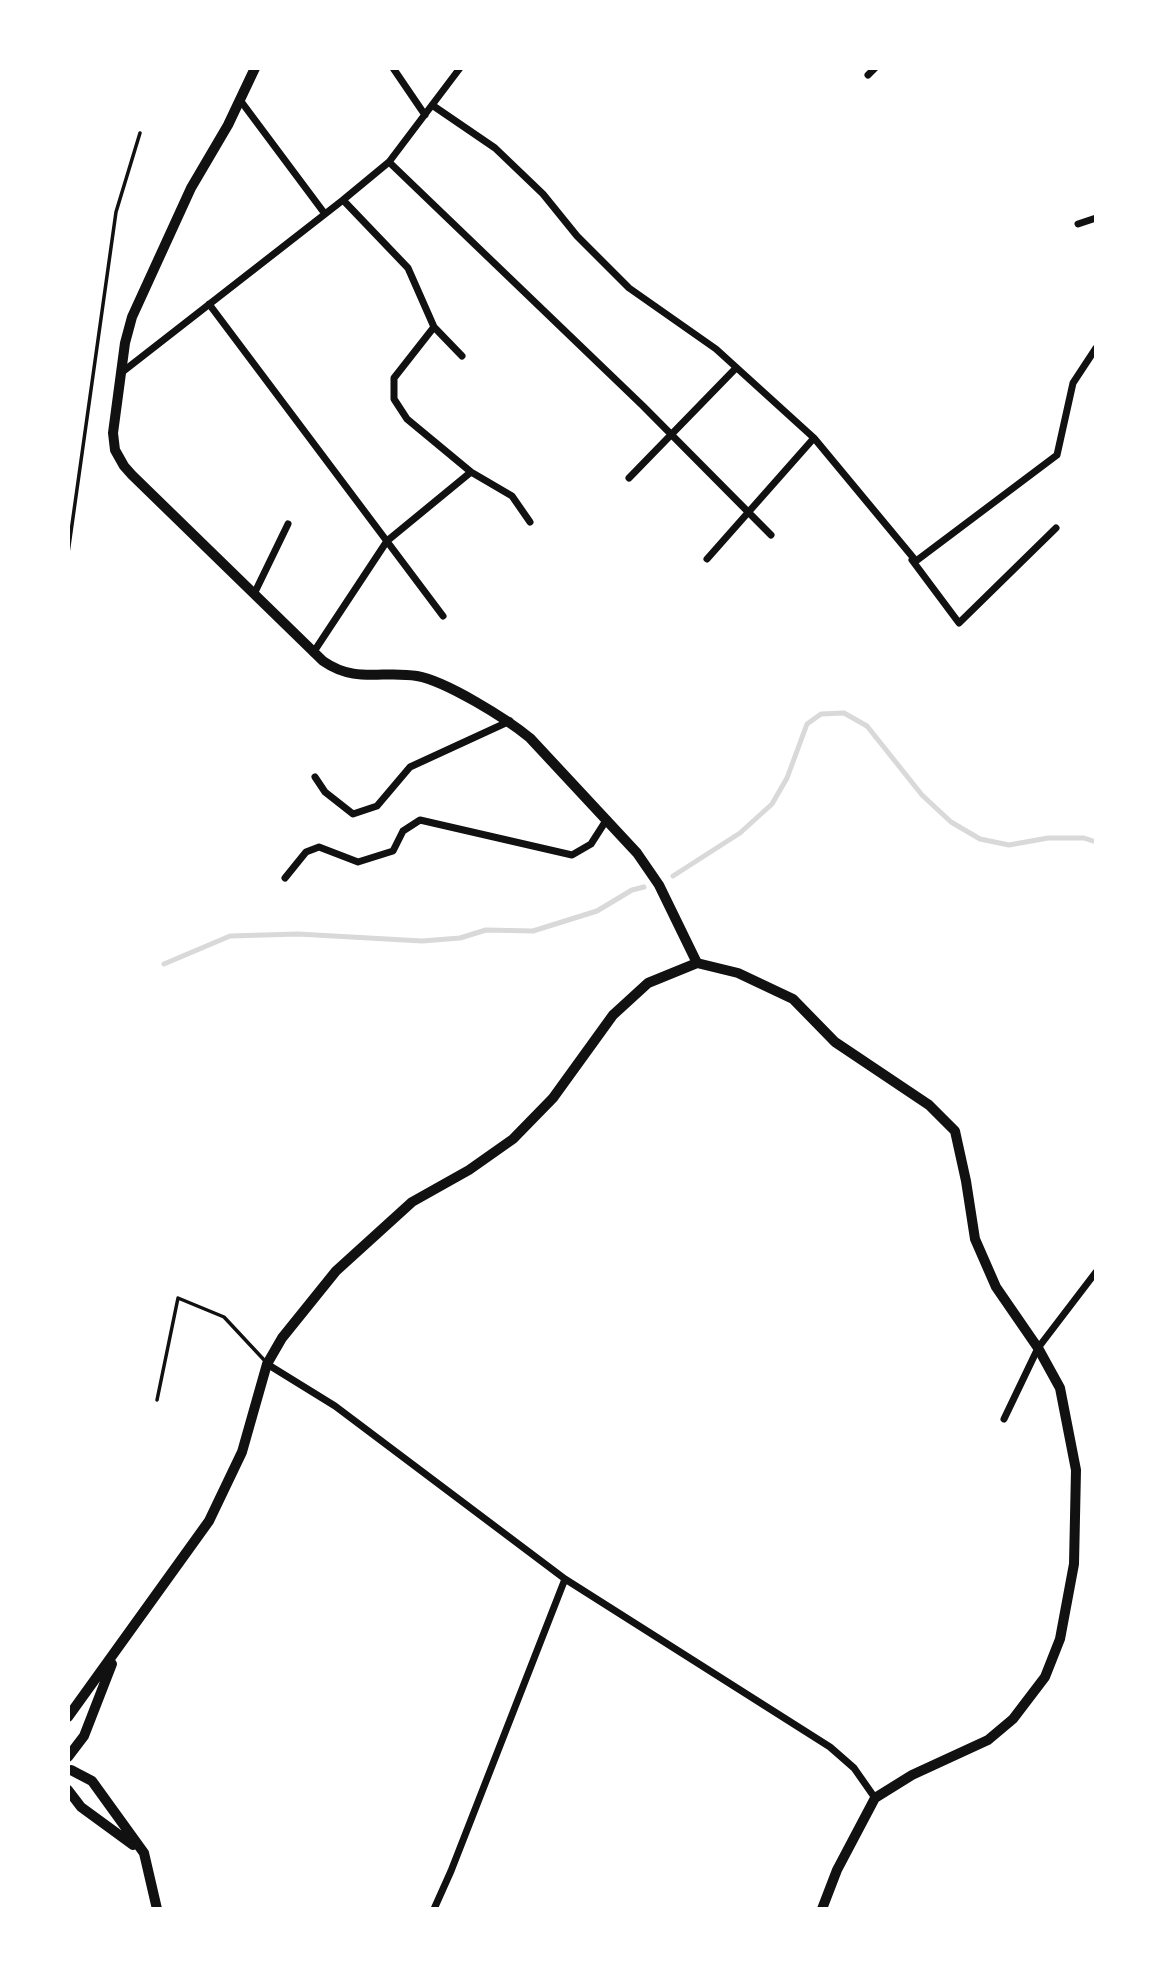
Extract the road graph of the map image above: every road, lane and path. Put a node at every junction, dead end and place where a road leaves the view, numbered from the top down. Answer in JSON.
{"nodes":[{"id":1,"x":255,"y":68,"type":"edge"},
{"id":2,"x":393,"y":68,"type":"edge"},
{"id":3,"x":460,"y":68,"type":"edge"},
{"id":4,"x":875,"y":68,"type":"edge"},
{"id":5,"x":868,"y":75,"type":"dead end"},
{"id":6,"x":240,"y":100,"type":"junction"},
{"id":7,"x":432,"y":105,"type":"junction"},
{"id":8,"x":425,"y":115,"type":"junction"},
{"id":9,"x":140,"y":133,"type":"dead end"},
{"id":10,"x":389,"y":162,"type":"junction"},
{"id":11,"x":343,"y":200,"type":"junction"},
{"id":12,"x":325,"y":214,"type":"junction"},
{"id":13,"x":1096,"y":218,"type":"edge"},
{"id":14,"x":1078,"y":224,"type":"dead end"},
{"id":15,"x":209,"y":304,"type":"junction"},
{"id":16,"x":434,"y":327,"type":"junction"},
{"id":17,"x":1096,"y":348,"type":"edge"},
{"id":18,"x":462,"y":356,"type":"dead end"},
{"id":19,"x":736,"y":368,"type":"junction"},
{"id":20,"x":121,"y":373,"type":"junction"},
{"id":21,"x":672,"y":436,"type":"junction"},
{"id":22,"x":814,"y":438,"type":"junction"},
{"id":23,"x":471,"y":472,"type":"junction"},
{"id":24,"x":629,"y":478,"type":"dead end"},
{"id":25,"x":749,"y":513,"type":"junction"},
{"id":26,"x":530,"y":522,"type":"dead end"},
{"id":27,"x":288,"y":524,"type":"dead end"},
{"id":28,"x":1056,"y":528,"type":"dead end"},
{"id":29,"x":771,"y":535,"type":"dead end"},
{"id":30,"x":387,"y":541,"type":"junction"},
{"id":31,"x":903,"y":547,"type":"junction"},
{"id":32,"x":68,"y":553,"type":"edge"},
{"id":33,"x":707,"y":559,"type":"dead end"},
{"id":34,"x":255,"y":592,"type":"junction"},
{"id":35,"x":443,"y":617,"type":"dead end"},
{"id":36,"x":313,"y":653,"type":"junction"},
{"id":37,"x":510,"y":721,"type":"junction"},
{"id":38,"x":315,"y":777,"type":"dead end"},
{"id":39,"x":607,"y":819,"type":"junction"},
{"id":40,"x":285,"y":878,"type":"dead end"},
{"id":41,"x":697,"y":963,"type":"junction"},
{"id":42,"x":1096,"y":1272,"type":"edge"},
{"id":43,"x":1038,"y":1348,"type":"junction"},
{"id":44,"x":267,"y":1364,"type":"junction"},
{"id":45,"x":157,"y":1400,"type":"dead end"},
{"id":46,"x":1004,"y":1419,"type":"dead end"},
{"id":47,"x":565,"y":1579,"type":"junction"},
{"id":48,"x":117,"y":1651,"type":"junction"},
{"id":49,"x":68,"y":1717,"type":"edge"},
{"id":50,"x":69,"y":1766,"type":"edge"},
{"id":51,"x":68,"y":1790,"type":"edge"},
{"id":52,"x":875,"y":1798,"type":"junction"},
{"id":53,"x":144,"y":1853,"type":"junction"},
{"id":54,"x":157,"y":1909,"type":"edge"},
{"id":55,"x":434,"y":1909,"type":"edge"},
{"id":56,"x":822,"y":1909,"type":"edge"}],
"edges":[{"from":1,"to":6,"type":"main road"},
{"from":2,"to":8,"type":"street"},
{"from":3,"to":7,"type":"street"},
{"from":4,"to":5,"type":"street"},
{"from":6,"to":12,"type":"street"},
{"from":6,"to":20,"type":"main road"},
{"from":7,"to":8,"type":"street"},
{"from":7,"to":19,"type":"street"},
{"from":8,"to":10,"type":"street"},
{"from":9,"to":32,"type":"lane"},
{"from":10,"to":11,"type":"street"},
{"from":10,"to":21,"type":"street"},
{"from":11,"to":12,"type":"street"},
{"from":11,"to":16,"type":"street"},
{"from":12,"to":15,"type":"street"},
{"from":13,"to":14,"type":"street"},
{"from":15,"to":20,"type":"street"},
{"from":15,"to":30,"type":"street"},
{"from":16,"to":18,"type":"street"},
{"from":16,"to":23,"type":"street"},
{"from":17,"to":31,"type":"street"},
{"from":19,"to":21,"type":"street"},
{"from":19,"to":22,"type":"street"},
{"from":20,"to":34,"type":"main road"},
{"from":21,"to":24,"type":"street"},
{"from":21,"to":25,"type":"street"},
{"from":22,"to":25,"type":"street"},
{"from":22,"to":31,"type":"street"},
{"from":23,"to":26,"type":"street"},
{"from":23,"to":30,"type":"street"},
{"from":25,"to":29,"type":"street"},
{"from":25,"to":33,"type":"street"},
{"from":27,"to":34,"type":"street"},
{"from":28,"to":31,"type":"street"},
{"from":30,"to":35,"type":"street"},
{"from":30,"to":36,"type":"street"},
{"from":34,"to":36,"type":"main road"},
{"from":36,"to":37,"type":"main road"},
{"from":37,"to":38,"type":"street"},
{"from":37,"to":39,"type":"main road"},
{"from":39,"to":40,"type":"street"},
{"from":39,"to":41,"type":"main road"},
{"from":41,"to":43,"type":"main road"},
{"from":41,"to":44,"type":"main road"},
{"from":42,"to":43,"type":"street"},
{"from":43,"to":46,"type":"street"},
{"from":43,"to":52,"type":"main road"},
{"from":44,"to":45,"type":"lane"},
{"from":44,"to":47,"type":"street"},
{"from":44,"to":48,"type":"main road"},
{"from":47,"to":52,"type":"street"},
{"from":47,"to":55,"type":"street"},
{"from":48,"to":49,"type":"main road"},
{"from":48,"to":50,"type":"main road"},
{"from":50,"to":53,"type":"main road"},
{"from":51,"to":53,"type":"main road"},
{"from":52,"to":56,"type":"main road"},
{"from":53,"to":54,"type":"main road"}]}
